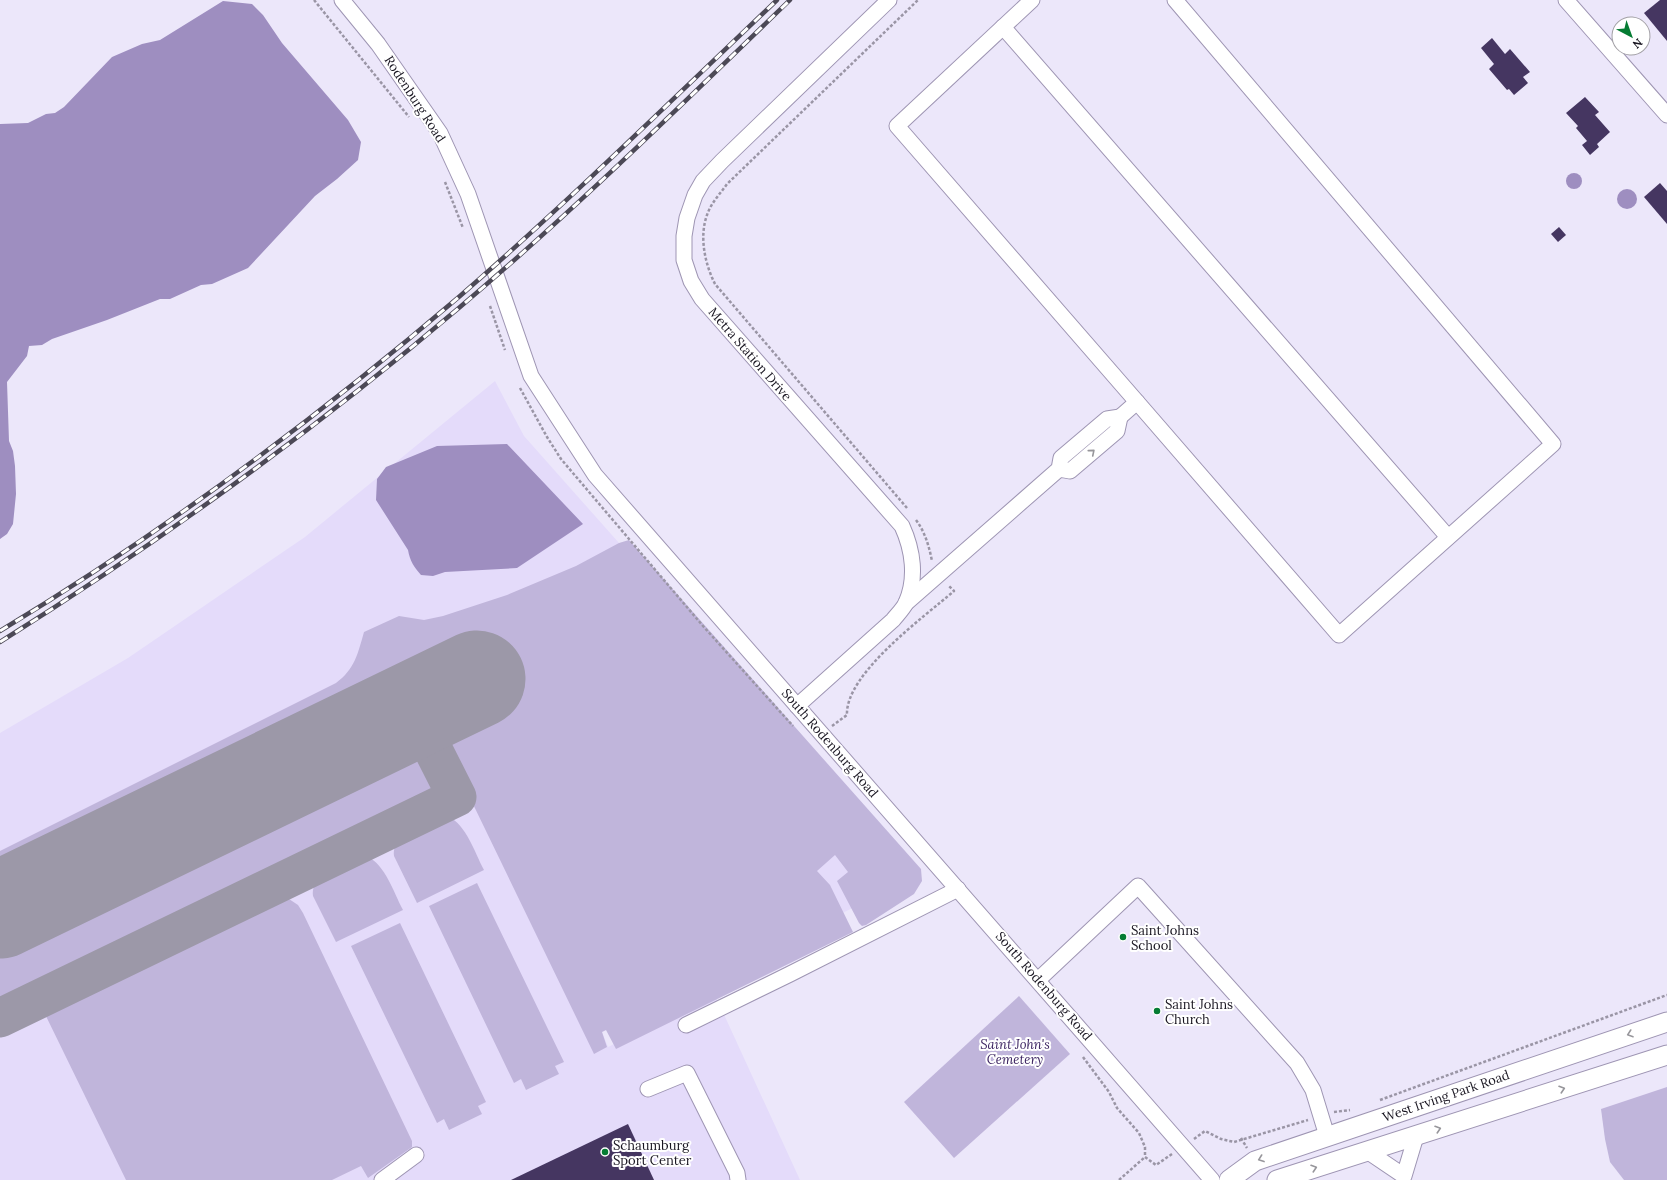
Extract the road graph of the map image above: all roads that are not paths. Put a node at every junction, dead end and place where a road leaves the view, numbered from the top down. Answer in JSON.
{"nodes":[{"id":1,"x":342,"y":0,"type":"edge"},
{"id":2,"x":890,"y":0,"type":"edge"},
{"id":3,"x":1032,"y":0,"type":"edge"},
{"id":4,"x":1175,"y":0,"type":"edge"},
{"id":5,"x":1566,"y":0,"type":"edge"},
{"id":6,"x":1003,"y":27,"type":"junction"},
{"id":7,"x":1667,"y":115,"type":"edge"},
{"id":8,"x":497,"y":275,"type":"joint"},
{"id":9,"x":1137,"y":402,"type":"junction"},
{"id":10,"x":1448,"y":538,"type":"junction"},
{"id":11,"x":906,"y":604,"type":"junction"},
{"id":12,"x":797,"y":706,"type":"junction"},
{"id":13,"x":958,"y":889,"type":"junction"},
{"id":14,"x":1038,"y":980,"type":"junction"},
{"id":15,"x":1667,"y":1022,"type":"edge"},
{"id":16,"x":686,"y":1025,"type":"dead end"},
{"id":17,"x":1667,"y":1056,"type":"edge"},
{"id":18,"x":648,"y":1089,"type":"dead end"},
{"id":19,"x":1327,"y":1136,"type":"junction"},
{"id":20,"x":1416,"y":1136,"type":"junction"},
{"id":21,"x":1367,"y":1152,"type":"junction"},
{"id":22,"x":416,"y":1155,"type":"dead end"},
{"id":23,"x":1404,"y":1178,"type":"edge"},
{"id":24,"x":382,"y":1180,"type":"edge"},
{"id":25,"x":738,"y":1180,"type":"edge"},
{"id":26,"x":1212,"y":1180,"type":"edge"},
{"id":27,"x":1229,"y":1180,"type":"edge"},
{"id":28,"x":1277,"y":1180,"type":"edge"}],
"edges":[{"from":1,"to":8,"type":"street","name":"Rodenburg Road"},
{"from":2,"to":11,"type":"street","name":"Metra Station Drive"},
{"from":3,"to":6,"type":"street"},
{"from":4,"to":10,"type":"street"},
{"from":5,"to":7,"type":"street"},
{"from":6,"to":9,"type":"street"},
{"from":6,"to":10,"type":"street"},
{"from":8,"to":12,"type":"street","name":"South Rodenburg Road"},
{"from":9,"to":10,"type":"street"},
{"from":9,"to":11,"type":"street"},
{"from":11,"to":12,"type":"street","name":"Metra Station Drive"},
{"from":12,"to":13,"type":"street","name":"South Rodenburg Road"},
{"from":13,"to":14,"type":"street","name":"South Rodenburg Road"},
{"from":13,"to":16,"type":"street"},
{"from":14,"to":19,"type":"street"},
{"from":14,"to":26,"type":"street","name":"South Rodenburg Road"},
{"from":15,"to":19,"type":"main road","name":"West Irving Park Road","one_way":true},
{"from":20,"to":17,"type":"main road","name":"West Irving Park Road","one_way":true},
{"from":18,"to":25,"type":"street"},
{"from":19,"to":27,"type":"main road","name":"West Irving Park Road","one_way":true},
{"from":20,"to":21,"type":"main road","name":"West Irving Park Road"},
{"from":20,"to":23,"type":"street"},
{"from":21,"to":23,"type":"street"},
{"from":28,"to":21,"type":"main road","name":"West Irving Park Road","one_way":true},
{"from":22,"to":24,"type":"street"}]}
